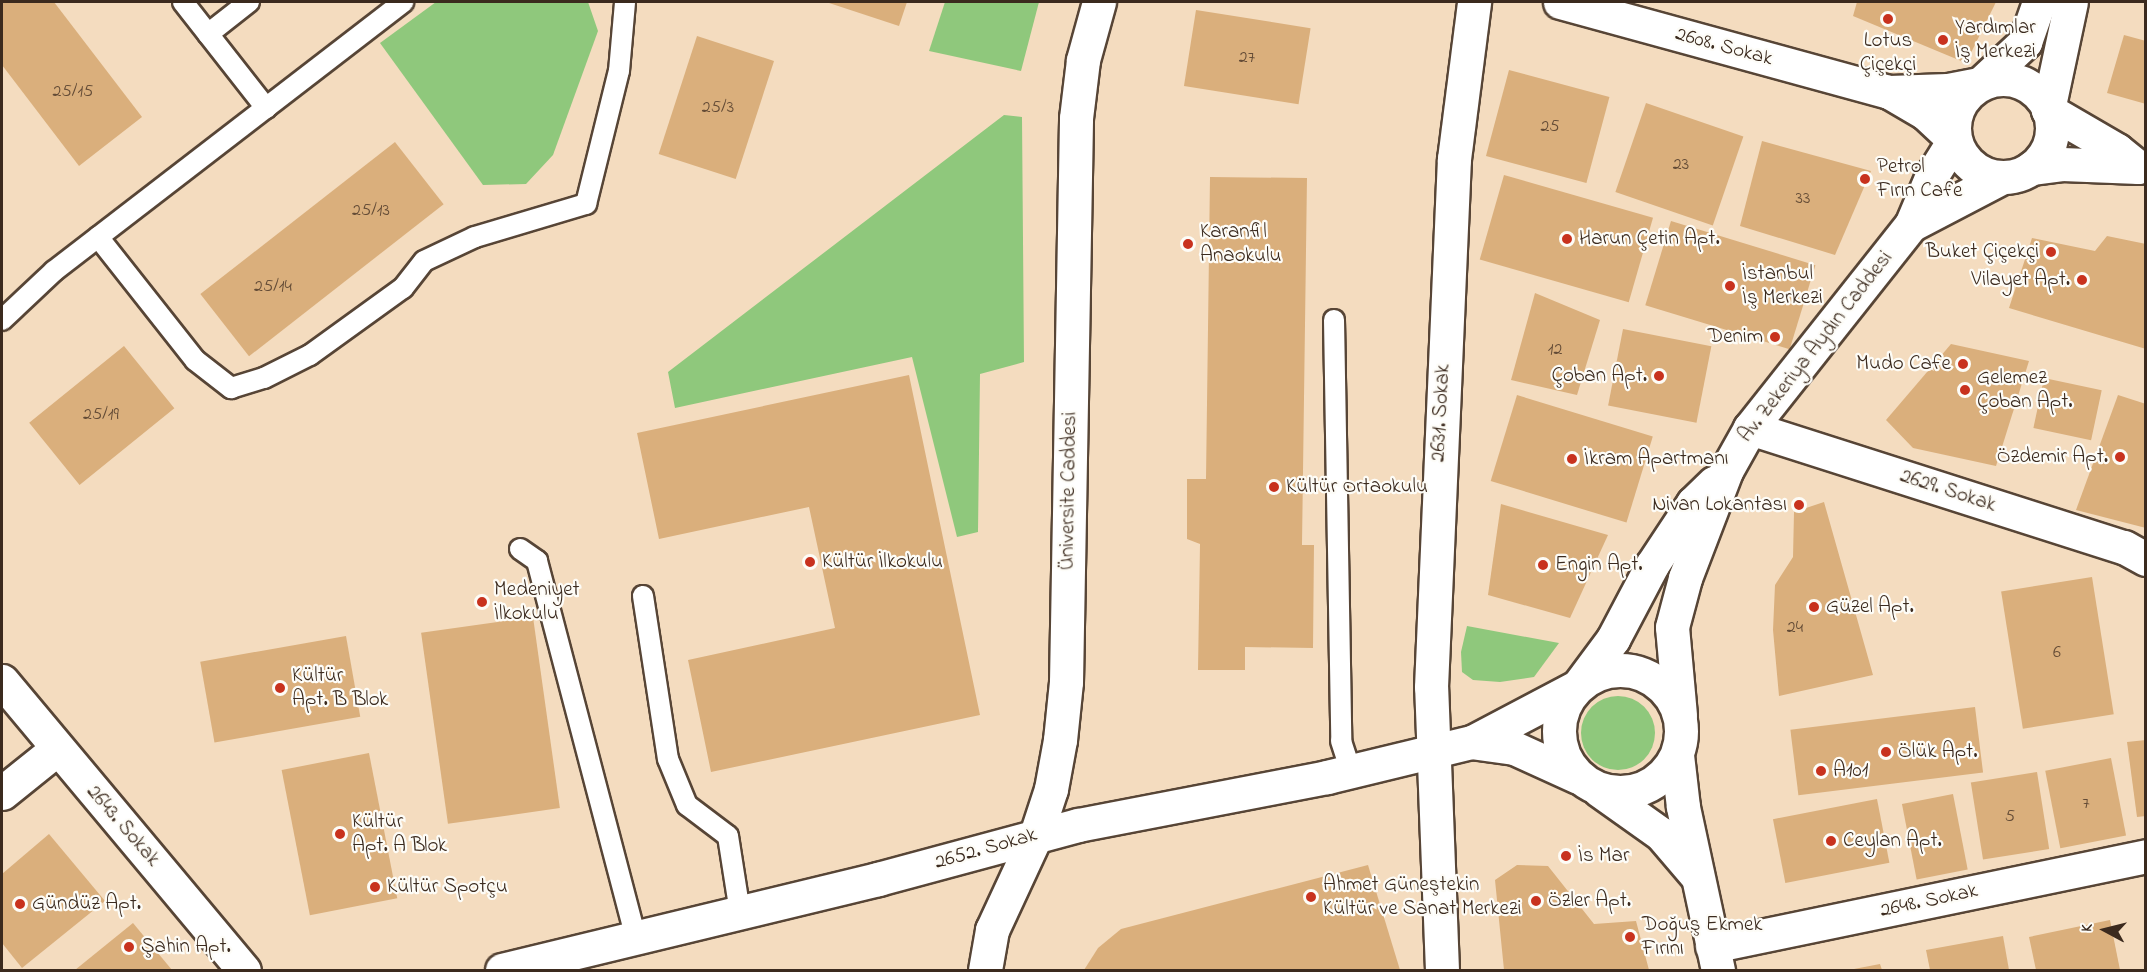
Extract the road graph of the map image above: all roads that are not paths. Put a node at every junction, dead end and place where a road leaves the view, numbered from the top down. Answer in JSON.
{"nodes":[{"id":1,"x":183,"y":2,"type":"edge"},
{"id":2,"x":249,"y":2,"type":"edge"},
{"id":3,"x":404,"y":2,"type":"edge"},
{"id":4,"x":625,"y":2,"type":"edge"},
{"id":5,"x":1099,"y":2,"type":"edge"},
{"id":6,"x":1474,"y":2,"type":"edge"},
{"id":7,"x":1560,"y":2,"type":"edge"},
{"id":8,"x":2039,"y":2,"type":"edge"},
{"id":9,"x":2071,"y":2,"type":"edge"},
{"id":10,"x":208,"y":34,"type":"junction"},
{"id":11,"x":1980,"y":84,"type":"junction"},
{"id":12,"x":1889,"y":92,"type":"junction"},
{"id":13,"x":266,"y":108,"type":"junction"},
{"id":14,"x":2048,"y":110,"type":"junction"},
{"id":15,"x":1954,"y":140,"type":"junction"},
{"id":16,"x":2142,"y":168,"type":"edge"},
{"id":17,"x":2016,"y":173,"type":"junction"},
{"id":18,"x":1911,"y":225,"type":"junction"},
{"id":19,"x":98,"y":237,"type":"junction"},
{"id":20,"x":2,"y":320,"type":"edge"},
{"id":21,"x":1335,"y":320,"type":"dead end"},
{"id":22,"x":1750,"y":428,"type":"junction"},
{"id":23,"x":1726,"y":471,"type":"junction"},
{"id":24,"x":520,"y":549,"type":"dead end"},
{"id":25,"x":2145,"y":559,"type":"edge"},
{"id":26,"x":643,"y":596,"type":"dead end"},
{"id":27,"x":2,"y":681,"type":"edge"},
{"id":28,"x":1578,"y":686,"type":"junction"},
{"id":29,"x":1680,"y":715,"type":"junction"},
{"id":30,"x":1472,"y":742,"type":"junction"},
{"id":31,"x":57,"y":749,"type":"junction"},
{"id":32,"x":1433,"y":749,"type":"junction"},
{"id":33,"x":1677,"y":755,"type":"junction"},
{"id":34,"x":1351,"y":771,"type":"junction"},
{"id":35,"x":1587,"y":782,"type":"junction"},
{"id":36,"x":2,"y":793,"type":"edge"},
{"id":37,"x":1036,"y":835,"type":"junction"},
{"id":38,"x":2145,"y":856,"type":"edge"},
{"id":39,"x":1699,"y":879,"type":"junction"},
{"id":40,"x":740,"y":913,"type":"junction"},
{"id":41,"x":636,"y":938,"type":"junction"},
{"id":42,"x":1715,"y":958,"type":"edge"},
{"id":43,"x":582,"y":961,"type":"edge"},
{"id":44,"x":244,"y":970,"type":"edge"},
{"id":45,"x":502,"y":970,"type":"edge"},
{"id":46,"x":985,"y":970,"type":"edge"},
{"id":47,"x":1442,"y":970,"type":"edge"}],
"edges":[{"from":1,"to":10,"type":"lane"},
{"from":2,"to":10,"type":"lane"},
{"from":3,"to":13,"type":"lane"},
{"from":4,"to":19,"type":"lane"},
{"from":5,"to":37,"type":"street","name":"Üniversite Caddesi"},
{"from":6,"to":32,"type":"street","name":"2631. Sokak"},
{"from":7,"to":12,"type":"street","name":"2608. Sokak"},
{"from":8,"to":11,"type":"street"},
{"from":9,"to":14,"type":"street"},
{"from":10,"to":13,"type":"lane"},
{"from":11,"to":12,"type":"street"},
{"from":11,"to":14,"type":"street"},
{"from":11,"to":15,"type":"street"},
{"from":12,"to":15,"type":"street"},
{"from":13,"to":19,"type":"lane"},
{"from":14,"to":16,"type":"street"},
{"from":14,"to":17,"type":"street"},
{"from":15,"to":17,"type":"street"},
{"from":15,"to":18,"type":"street"},
{"from":16,"to":17,"type":"street"},
{"from":17,"to":18,"type":"street"},
{"from":18,"to":22,"type":"street","name":"Av. Zekeriya Aydın Caddesi"},
{"from":19,"to":20,"type":"lane"},
{"from":21,"to":34,"type":"lane"},
{"from":22,"to":23,"type":"street","name":"Av. Zekeriya Aydın Caddesi"},
{"from":22,"to":25,"type":"street","name":"2629. Sokak"},
{"from":23,"to":28,"type":"street"},
{"from":23,"to":29,"type":"street","name":"Av. Zekeriya Aydın Caddesi"},
{"from":24,"to":41,"type":"lane"},
{"from":26,"to":40,"type":"lane"},
{"from":27,"to":31,"type":"street","name":"2643. Sokak"},
{"from":28,"to":29,"type":"street"},
{"from":28,"to":30,"type":"street"},
{"from":28,"to":35,"type":"street"},
{"from":29,"to":33,"type":"street"},
{"from":30,"to":32,"type":"street","name":"2652. Sokak"},
{"from":30,"to":35,"type":"street"},
{"from":31,"to":36,"type":"street"},
{"from":31,"to":44,"type":"street","name":"2643. Sokak"},
{"from":32,"to":34,"type":"street","name":"2652. Sokak"},
{"from":32,"to":47,"type":"street","name":"2631. Sokak"},
{"from":33,"to":35,"type":"street"},
{"from":33,"to":39,"type":"street"},
{"from":34,"to":37,"type":"street","name":"2652. Sokak"},
{"from":35,"to":39,"type":"street"},
{"from":37,"to":40,"type":"street","name":"2652. Sokak"},
{"from":37,"to":46,"type":"street","name":"Üniversite Caddesi"},
{"from":38,"to":42,"type":"street","name":"2648. Sokak"},
{"from":39,"to":42,"type":"street"},
{"from":40,"to":41,"type":"street","name":"2652. Sokak"},
{"from":41,"to":43,"type":"street","name":"2652. Sokak"},
{"from":43,"to":45,"type":"street","name":"2652. Sokak"}]}
